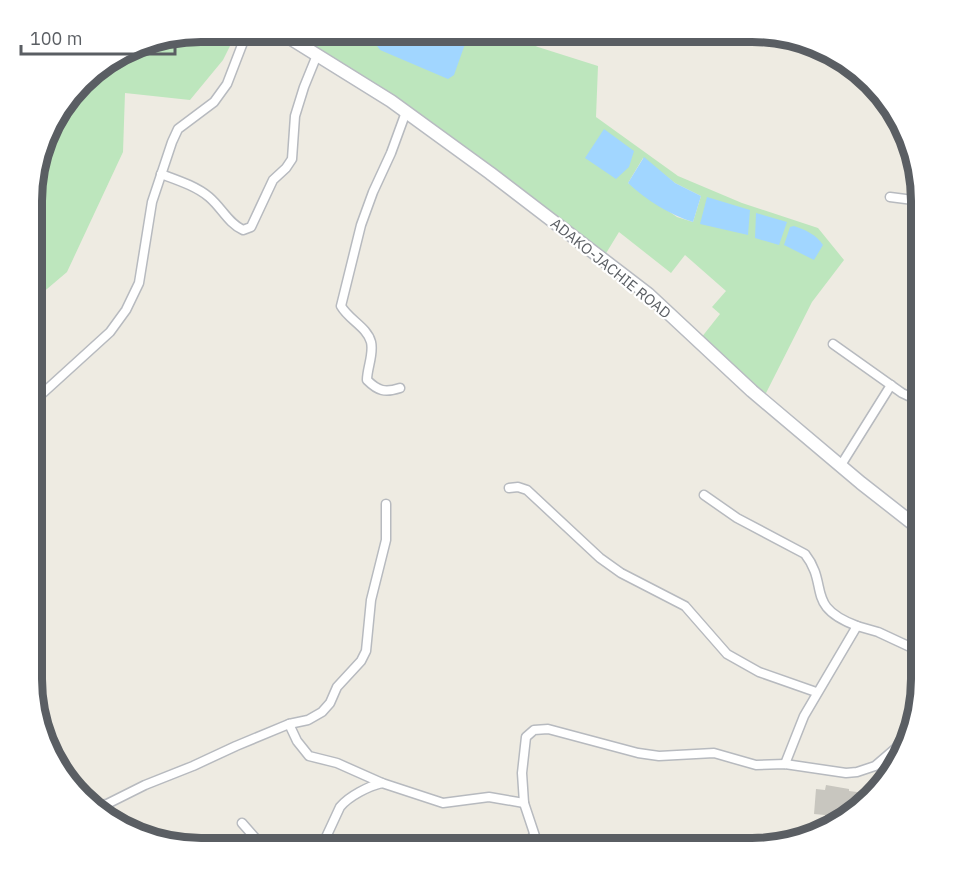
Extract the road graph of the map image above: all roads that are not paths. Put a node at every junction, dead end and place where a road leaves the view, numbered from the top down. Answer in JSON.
{"nodes":[{"id":1,"x":243,"y":42,"type":"edge"},
{"id":2,"x":296,"y":42,"type":"edge"},
{"id":3,"x":317,"y":55,"type":"junction"},
{"id":4,"x":406,"y":112,"type":"junction"},
{"id":5,"x":161,"y":174,"type":"junction"},
{"id":6,"x":890,"y":197,"type":"dead end"},
{"id":7,"x":911,"y":200,"type":"edge"},
{"id":8,"x":834,"y":344,"type":"dead end"},
{"id":9,"x":891,"y":385,"type":"junction"},
{"id":10,"x":400,"y":388,"type":"dead end"},
{"id":11,"x":42,"y":394,"type":"edge"},
{"id":12,"x":911,"y":396,"type":"edge"},
{"id":13,"x":841,"y":465,"type":"junction"},
{"id":14,"x":509,"y":488,"type":"dead end"},
{"id":15,"x":704,"y":495,"type":"dead end"},
{"id":16,"x":386,"y":504,"type":"dead end"},
{"id":17,"x":911,"y":522,"type":"edge"},
{"id":18,"x":857,"y":626,"type":"junction"},
{"id":19,"x":911,"y":647,"type":"edge"},
{"id":20,"x":816,"y":692,"type":"junction"},
{"id":21,"x":289,"y":724,"type":"junction"},
{"id":22,"x":894,"y":750,"type":"edge"},
{"id":23,"x":785,"y":764,"type":"junction"},
{"id":24,"x":382,"y":783,"type":"junction"},
{"id":25,"x":524,"y":803,"type":"junction"},
{"id":26,"x":104,"y":804,"type":"edge"},
{"id":27,"x":242,"y":823,"type":"dead end"},
{"id":28,"x":534,"y":835,"type":"junction"},
{"id":29,"x":255,"y":838,"type":"edge"},
{"id":30,"x":326,"y":838,"type":"edge"},
{"id":31,"x":531,"y":838,"type":"edge"},
{"id":32,"x":535,"y":838,"type":"edge"}],
"edges":[{"from":1,"to":5,"type":"street"},
{"from":2,"to":3,"type":"street","name":"ADAKO-JACHIE ROAD"},
{"from":3,"to":4,"type":"street","name":"ADAKO-JACHIE ROAD"},
{"from":3,"to":5,"type":"street"},
{"from":4,"to":10,"type":"street"},
{"from":4,"to":13,"type":"street","name":"ADAKO-JACHIE ROAD"},
{"from":5,"to":11,"type":"street"},
{"from":6,"to":7,"type":"street"},
{"from":8,"to":9,"type":"street"},
{"from":9,"to":12,"type":"street"},
{"from":9,"to":13,"type":"street"},
{"from":13,"to":17,"type":"street","name":"ADAKO-JACHIE ROAD"},
{"from":14,"to":20,"type":"street"},
{"from":15,"to":18,"type":"street"},
{"from":16,"to":21,"type":"street"},
{"from":18,"to":19,"type":"street"},
{"from":18,"to":20,"type":"street"},
{"from":20,"to":23,"type":"street"},
{"from":21,"to":24,"type":"street"},
{"from":21,"to":26,"type":"street"},
{"from":22,"to":23,"type":"street"},
{"from":23,"to":25,"type":"street"},
{"from":24,"to":25,"type":"street"},
{"from":24,"to":30,"type":"street"},
{"from":25,"to":28,"type":"street"},
{"from":27,"to":29,"type":"street"},
{"from":28,"to":31,"type":"street"},
{"from":28,"to":32,"type":"street"}]}
